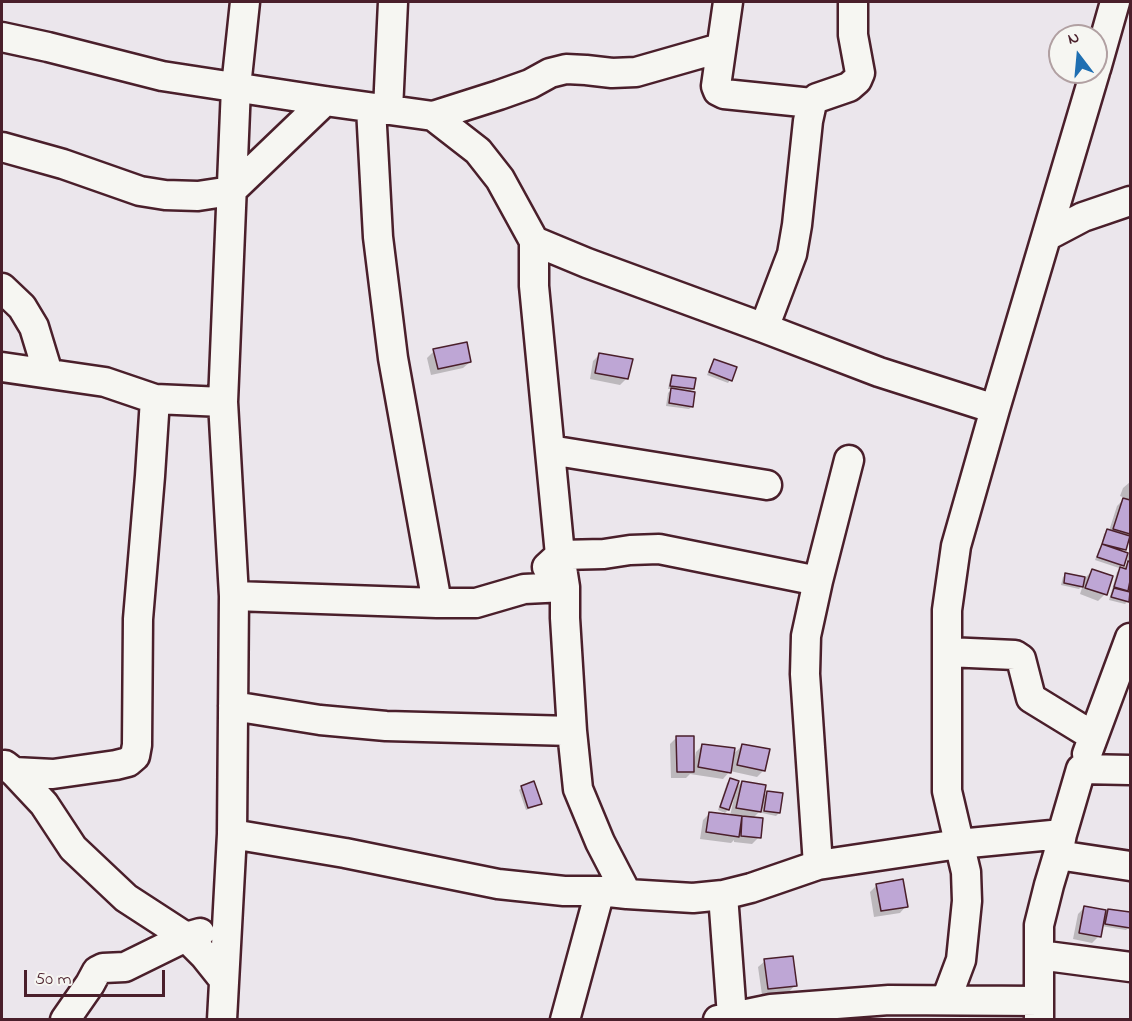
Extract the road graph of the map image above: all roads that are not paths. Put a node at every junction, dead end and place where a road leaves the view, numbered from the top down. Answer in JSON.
{"nodes":[{"id":1,"x":245,"y":2,"type":"edge"},
{"id":2,"x":393,"y":2,"type":"edge"},
{"id":3,"x":728,"y":2,"type":"edge"},
{"id":4,"x":853,"y":2,"type":"edge"},
{"id":5,"x":1115,"y":2,"type":"edge"},
{"id":6,"x":1108,"y":27,"type":"edge"},
{"id":7,"x":2,"y":37,"type":"edge"},
{"id":8,"x":720,"y":48,"type":"junction"},
{"id":9,"x":1092,"y":84,"type":"edge"},
{"id":10,"x":236,"y":87,"type":"junction"},
{"id":11,"x":326,"y":102,"type":"junction"},
{"id":12,"x":812,"y":104,"type":"junction"},
{"id":13,"x":380,"y":109,"type":"junction"},
{"id":14,"x":433,"y":116,"type":"junction"},
{"id":15,"x":2,"y":147,"type":"edge"},
{"id":16,"x":1061,"y":188,"type":"junction"},
{"id":17,"x":231,"y":191,"type":"junction"},
{"id":18,"x":1131,"y":201,"type":"edge"},
{"id":19,"x":1083,"y":217,"type":"junction"},
{"id":20,"x":1047,"y":236,"type":"junction"},
{"id":21,"x":534,"y":241,"type":"junction"},
{"id":22,"x":2,"y":288,"type":"edge"},
{"id":23,"x":764,"y":328,"type":"junction"},
{"id":24,"x":2,"y":367,"type":"edge"},
{"id":25,"x":48,"y":373,"type":"junction"},
{"id":26,"x":155,"y":399,"type":"junction"},
{"id":27,"x":223,"y":402,"type":"junction"},
{"id":28,"x":995,"y":409,"type":"junction"},
{"id":29,"x":550,"y":450,"type":"junction"},
{"id":30,"x":849,"y":460,"type":"dead end"},
{"id":31,"x":766,"y":485,"type":"dead end"},
{"id":32,"x":560,"y":555,"type":"junction"},
{"id":33,"x":818,"y":581,"type":"junction"},
{"id":34,"x":565,"y":587,"type":"junction"},
{"id":35,"x":524,"y":589,"type":"junction"},
{"id":36,"x":234,"y":596,"type":"junction"},
{"id":37,"x":437,"y":603,"type":"junction"},
{"id":38,"x":1131,"y":638,"type":"edge"},
{"id":39,"x":947,"y":652,"type":"junction"},
{"id":40,"x":233,"y":706,"type":"junction"},
{"id":41,"x":572,"y":730,"type":"junction"},
{"id":42,"x":1094,"y":736,"type":"junction"},
{"id":43,"x":8,"y":767,"type":"edge"},
{"id":44,"x":1081,"y":769,"type":"junction"},
{"id":45,"x":1131,"y":770,"type":"edge"},
{"id":46,"x":53,"y":774,"type":"junction"},
{"id":47,"x":44,"y":804,"type":"junction"},
{"id":48,"x":232,"y":834,"type":"junction"},
{"id":49,"x":959,"y":844,"type":"junction"},
{"id":50,"x":1060,"y":844,"type":"junction"},
{"id":51,"x":818,"y":865,"type":"junction"},
{"id":52,"x":1131,"y":866,"type":"edge"},
{"id":53,"x":614,"y":893,"type":"junction"},
{"id":54,"x":723,"y":895,"type":"junction"},
{"id":55,"x":227,"y":925,"type":"junction"},
{"id":56,"x":186,"y":937,"type":"junction"},
{"id":57,"x":1039,"y":955,"type":"junction"},
{"id":58,"x":1131,"y":967,"type":"edge"},
{"id":59,"x":224,"y":980,"type":"junction"},
{"id":60,"x":946,"y":1000,"type":"junction"},
{"id":61,"x":1039,"y":1010,"type":"edge"},
{"id":62,"x":869,"y":1011,"type":"edge"},
{"id":63,"x":725,"y":1018,"type":"edge"},
{"id":64,"x":65,"y":1020,"type":"edge"},
{"id":65,"x":222,"y":1020,"type":"edge"},
{"id":66,"x":565,"y":1020,"type":"edge"}],
"edges":[{"from":1,"to":10,"type":"street"},
{"from":2,"to":13,"type":"street"},
{"from":3,"to":8,"type":"street"},
{"from":4,"to":12,"type":"street"},
{"from":5,"to":6,"type":"street"},
{"from":7,"to":10,"type":"street"},
{"from":8,"to":12,"type":"street"},
{"from":8,"to":14,"type":"street"},
{"from":9,"to":16,"type":"street"},
{"from":10,"to":11,"type":"street"},
{"from":10,"to":17,"type":"street"},
{"from":11,"to":13,"type":"street"},
{"from":11,"to":17,"type":"street"},
{"from":12,"to":23,"type":"street"},
{"from":13,"to":14,"type":"street"},
{"from":13,"to":37,"type":"street"},
{"from":14,"to":21,"type":"street"},
{"from":15,"to":17,"type":"street"},
{"from":16,"to":19,"type":"street"},
{"from":16,"to":20,"type":"street"},
{"from":17,"to":27,"type":"street"},
{"from":18,"to":19,"type":"street"},
{"from":19,"to":20,"type":"street"},
{"from":20,"to":28,"type":"street"},
{"from":21,"to":23,"type":"street"},
{"from":21,"to":29,"type":"street"},
{"from":22,"to":25,"type":"street"},
{"from":23,"to":28,"type":"street"},
{"from":24,"to":25,"type":"street"},
{"from":25,"to":26,"type":"street"},
{"from":26,"to":27,"type":"street"},
{"from":26,"to":46,"type":"street"},
{"from":27,"to":36,"type":"street"},
{"from":28,"to":39,"type":"street"},
{"from":29,"to":31,"type":"street"},
{"from":29,"to":32,"type":"street"},
{"from":30,"to":33,"type":"street"},
{"from":32,"to":33,"type":"street"},
{"from":32,"to":34,"type":"street"},
{"from":32,"to":35,"type":"street"},
{"from":33,"to":51,"type":"street"},
{"from":34,"to":35,"type":"street"},
{"from":34,"to":41,"type":"street"},
{"from":35,"to":37,"type":"street"},
{"from":36,"to":37,"type":"street"},
{"from":36,"to":40,"type":"street"},
{"from":38,"to":42,"type":"street"},
{"from":39,"to":42,"type":"street"},
{"from":39,"to":49,"type":"street"},
{"from":40,"to":41,"type":"street"},
{"from":40,"to":48,"type":"street"},
{"from":41,"to":53,"type":"street"},
{"from":42,"to":44,"type":"street"},
{"from":43,"to":46,"type":"street"},
{"from":43,"to":47,"type":"street"},
{"from":44,"to":45,"type":"street"},
{"from":44,"to":50,"type":"street"},
{"from":46,"to":47,"type":"street"},
{"from":47,"to":56,"type":"street"},
{"from":48,"to":53,"type":"street"},
{"from":48,"to":55,"type":"street"},
{"from":49,"to":50,"type":"street"},
{"from":49,"to":51,"type":"street"},
{"from":49,"to":60,"type":"street"},
{"from":50,"to":52,"type":"street"},
{"from":50,"to":57,"type":"street"},
{"from":51,"to":54,"type":"street"},
{"from":53,"to":54,"type":"street"},
{"from":53,"to":66,"type":"street"},
{"from":54,"to":63,"type":"street"},
{"from":55,"to":56,"type":"street"},
{"from":55,"to":59,"type":"street"},
{"from":56,"to":59,"type":"street"},
{"from":56,"to":64,"type":"street"},
{"from":57,"to":58,"type":"street"},
{"from":57,"to":61,"type":"street"},
{"from":59,"to":65,"type":"street"},
{"from":60,"to":61,"type":"street"},
{"from":60,"to":62,"type":"street"},
{"from":62,"to":63,"type":"street"}]}
